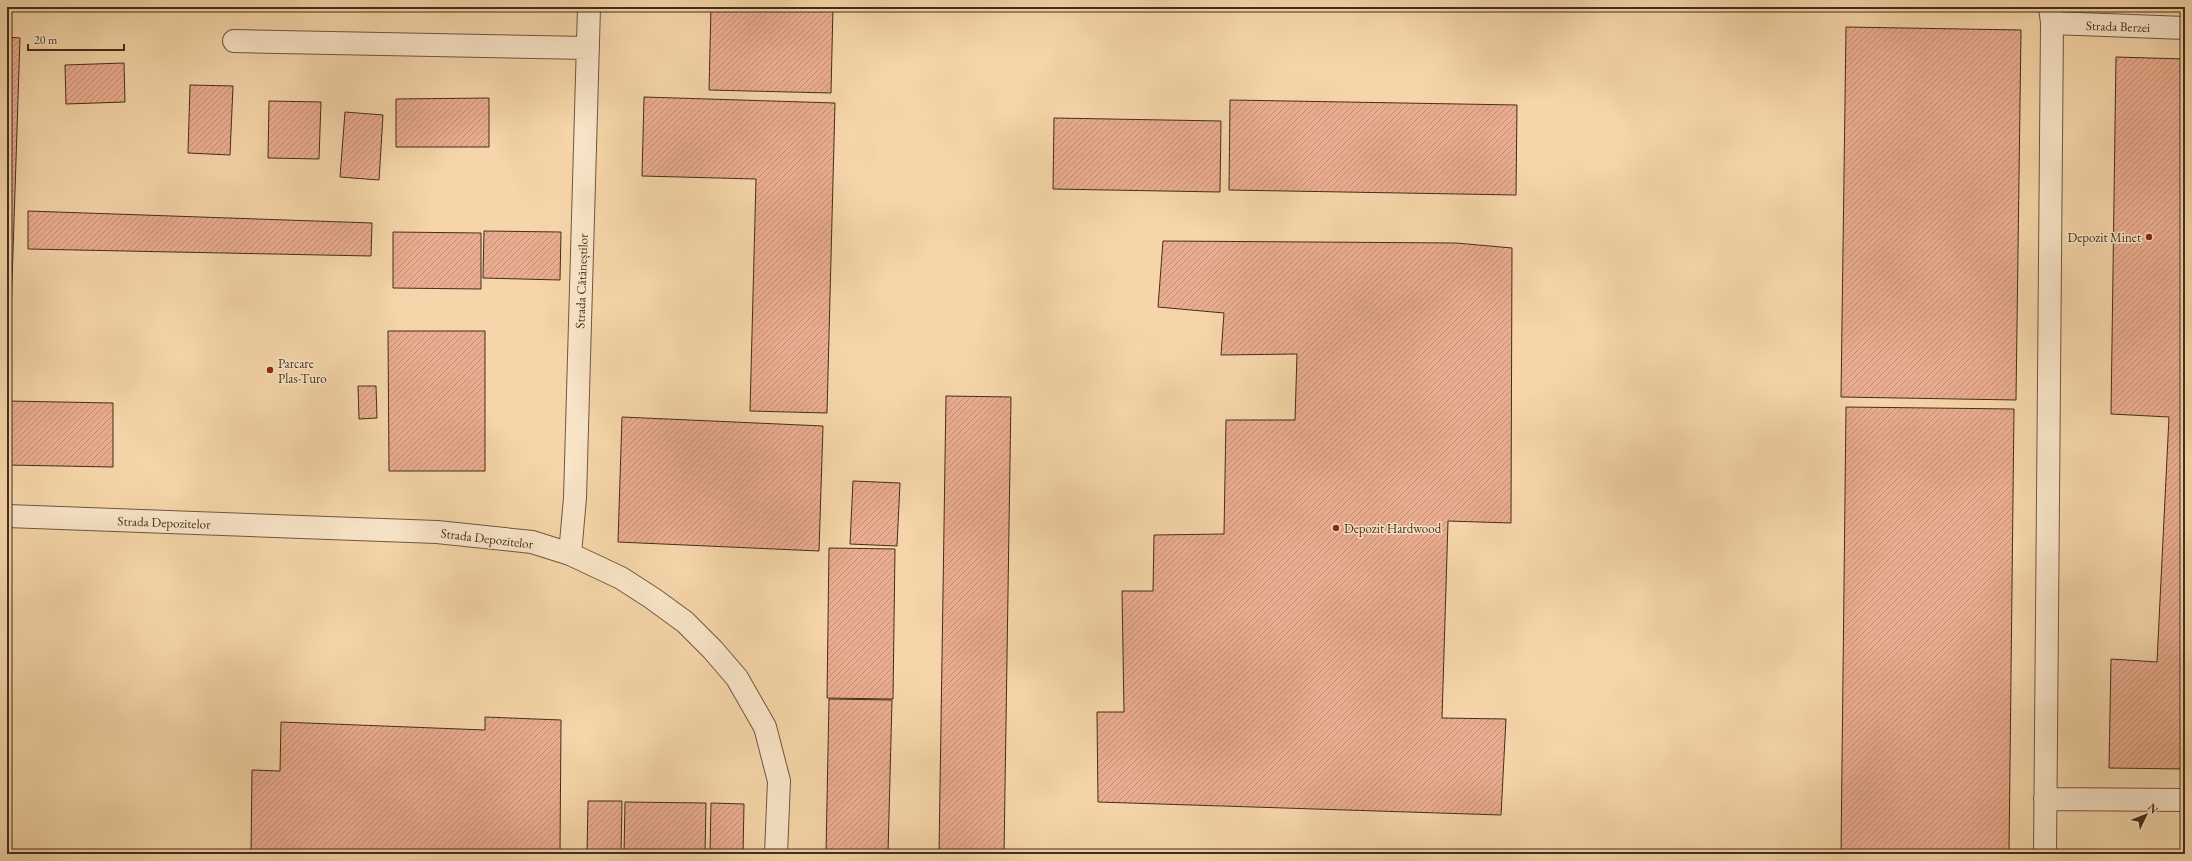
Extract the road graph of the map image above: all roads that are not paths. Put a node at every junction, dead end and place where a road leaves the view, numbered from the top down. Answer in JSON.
{"nodes":[{"id":1,"x":589,"y":7,"type":"edge"},
{"id":2,"x":2051,"y":15,"type":"edge"},
{"id":3,"x":2185,"y":28,"type":"edge"},
{"id":4,"x":234,"y":41,"type":"dead end"},
{"id":5,"x":588,"y":48,"type":"junction"},
{"id":6,"x":7,"y":516,"type":"edge"},
{"id":7,"x":570,"y":554,"type":"junction"},
{"id":8,"x":2045,"y":799,"type":"junction"},
{"id":9,"x":2185,"y":800,"type":"edge"},
{"id":10,"x":776,"y":854,"type":"edge"},
{"id":11,"x":2045,"y":854,"type":"edge"}],
"edges":[{"from":1,"to":5,"type":"street","name":"Strada Cătăneștilor"},
{"from":2,"to":3,"type":"street","name":"Strada Berzei"},
{"from":2,"to":8,"type":"street"},
{"from":4,"to":5,"type":"street"},
{"from":5,"to":7,"type":"street","name":"Strada Cătăneștilor"},
{"from":6,"to":7,"type":"street","name":"Strada Depozitelor"},
{"from":7,"to":10,"type":"street","name":"Strada Depozitelor"},
{"from":8,"to":9,"type":"street"},
{"from":8,"to":11,"type":"street"}]}
